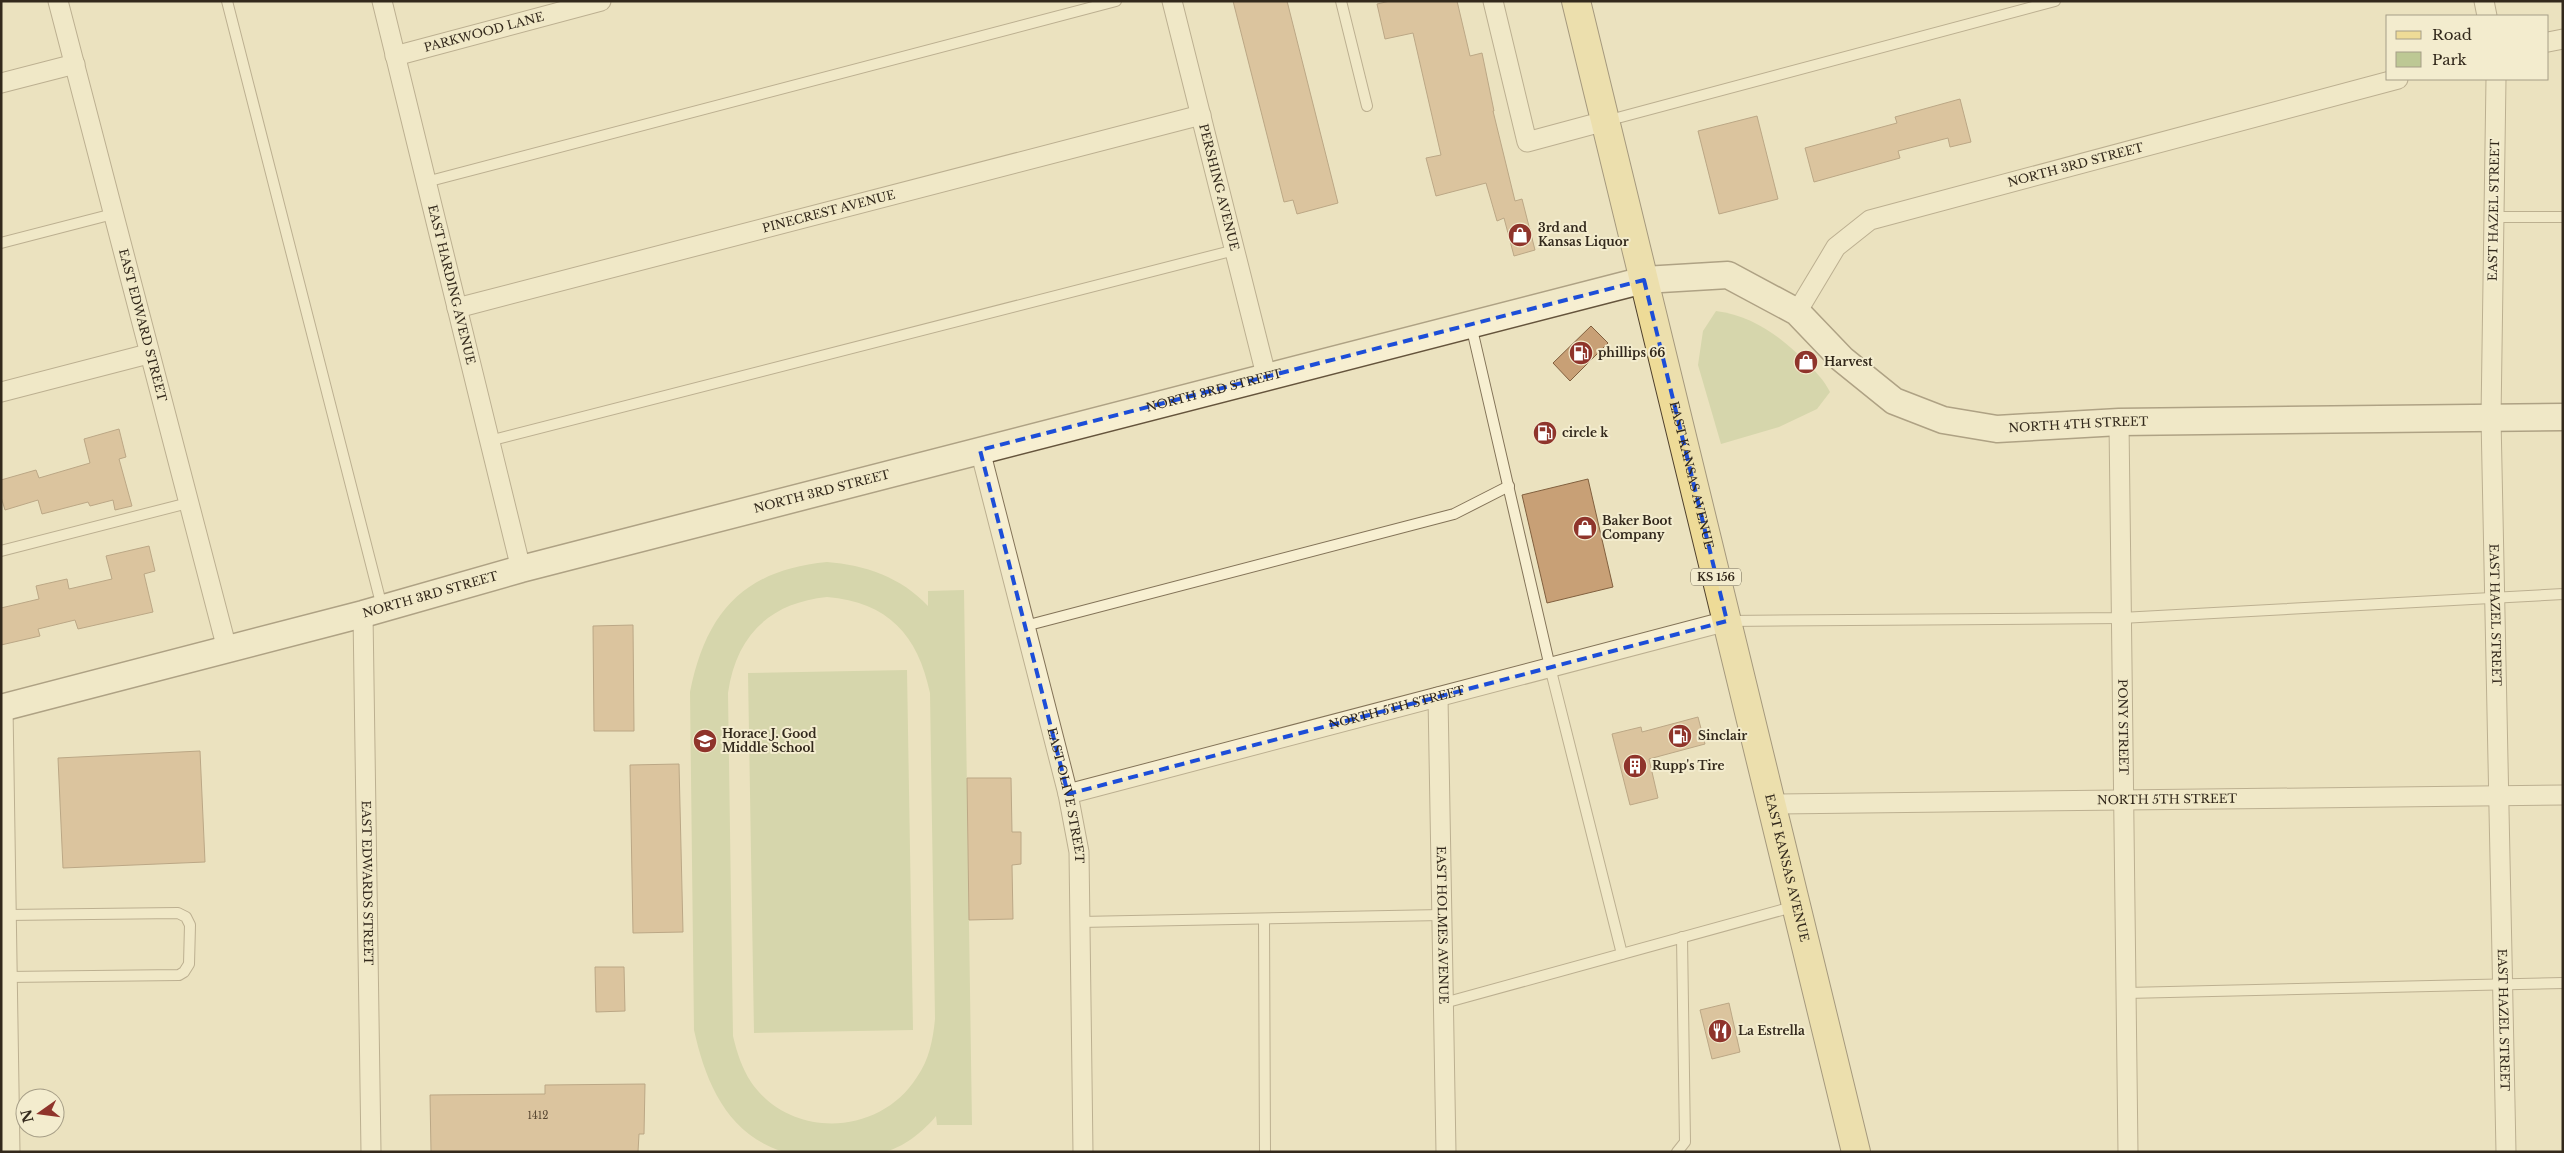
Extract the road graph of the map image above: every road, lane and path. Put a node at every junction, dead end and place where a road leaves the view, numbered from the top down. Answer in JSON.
{"nodes":[{"id":1,"x":58,"y":1,"type":"edge"},
{"id":2,"x":227,"y":1,"type":"edge"},
{"id":3,"x":382,"y":1,"type":"edge"},
{"id":4,"x":601,"y":1,"type":"edge"},
{"id":5,"x":1116,"y":1,"type":"edge"},
{"id":6,"x":1172,"y":1,"type":"edge"},
{"id":7,"x":1341,"y":1,"type":"edge"},
{"id":8,"x":1493,"y":1,"type":"edge"},
{"id":9,"x":1576,"y":1,"type":"edge"},
{"id":10,"x":2055,"y":1,"type":"edge"},
{"id":11,"x":2484,"y":1,"type":"edge"},
{"id":12,"x":2488,"y":15,"type":"edge"},
{"id":13,"x":2563,"y":39,"type":"edge"},
{"id":14,"x":2549,"y":42,"type":"edge"},
{"id":15,"x":395,"y":56,"type":"junction"},
{"id":16,"x":75,"y":64,"type":"junction"},
{"id":17,"x":2394,"y":80,"type":"edge"},
{"id":18,"x":2496,"y":80,"type":"edge"},
{"id":19,"x":1,"y":83,"type":"edge"},
{"id":20,"x":1367,"y":106,"type":"dead end"},
{"id":21,"x":1200,"y":115,"type":"junction"},
{"id":22,"x":1605,"y":122,"type":"junction"},
{"id":23,"x":426,"y":182,"type":"junction"},
{"id":24,"x":113,"y":214,"type":"junction"},
{"id":25,"x":2494,"y":217,"type":"junction"},
{"id":26,"x":2563,"y":217,"type":"edge"},
{"id":27,"x":1,"y":242,"type":"edge"},
{"id":28,"x":1234,"y":250,"type":"junction"},
{"id":29,"x":1644,"y":280,"type":"junction"},
{"id":30,"x":457,"y":308,"type":"junction"},
{"id":31,"x":1797,"y":312,"type":"junction"},
{"id":32,"x":1471,"y":324,"type":"junction"},
{"id":33,"x":148,"y":354,"type":"junction"},
{"id":34,"x":1266,"y":375,"type":"junction"},
{"id":35,"x":1,"y":392,"type":"edge"},
{"id":36,"x":2563,"y":416,"type":"edge"},
{"id":37,"x":2491,"y":418,"type":"junction"},
{"id":38,"x":2118,"y":422,"type":"junction"},
{"id":39,"x":489,"y":441,"type":"junction"},
{"id":40,"x":980,"y":450,"type":"junction"},
{"id":41,"x":1509,"y":486,"type":"junction"},
{"id":42,"x":188,"y":502,"type":"junction"},
{"id":43,"x":1,"y":551,"type":"edge"},
{"id":44,"x":520,"y":569,"type":"junction"},
{"id":45,"x":2563,"y":594,"type":"edge"},
{"id":46,"x":2495,"y":596,"type":"junction"},
{"id":47,"x":373,"y":611,"type":"junction"},
{"id":48,"x":2121,"y":618,"type":"junction"},
{"id":49,"x":1727,"y":621,"type":"junction"},
{"id":50,"x":1024,"y":626,"type":"junction"},
{"id":51,"x":227,"y":649,"type":"junction"},
{"id":52,"x":1550,"y":667,"type":"junction"},
{"id":53,"x":1438,"y":697,"type":"junction"},
{"id":54,"x":2,"y":708,"type":"edge"},
{"id":55,"x":1068,"y":794,"type":"junction"},
{"id":56,"x":2563,"y":795,"type":"edge"},
{"id":57,"x":2499,"y":796,"type":"junction"},
{"id":58,"x":2123,"y":802,"type":"junction"},
{"id":59,"x":1771,"y":804,"type":"junction"},
{"id":60,"x":1796,"y":906,"type":"junction"},
{"id":61,"x":6,"y":915,"type":"junction"},
{"id":62,"x":1442,"y":915,"type":"junction"},
{"id":63,"x":1264,"y":919,"type":"junction"},
{"id":64,"x":1080,"y":922,"type":"junction"},
{"id":65,"x":4,"y":935,"type":"edge"},
{"id":66,"x":1682,"y":937,"type":"junction"},
{"id":67,"x":1622,"y":954,"type":"junction"},
{"id":68,"x":5,"y":981,"type":"edge"},
{"id":69,"x":2503,"y":983,"type":"junction"},
{"id":70,"x":2563,"y":983,"type":"edge"},
{"id":71,"x":2126,"y":993,"type":"junction"},
{"id":72,"x":1444,"y":1003,"type":"junction"},
{"id":73,"x":5,"y":1018,"type":"edge"},
{"id":74,"x":10,"y":1152,"type":"edge"},
{"id":75,"x":371,"y":1152,"type":"edge"},
{"id":76,"x":1083,"y":1152,"type":"edge"},
{"id":77,"x":1265,"y":1152,"type":"edge"},
{"id":78,"x":1446,"y":1152,"type":"edge"},
{"id":79,"x":1677,"y":1152,"type":"edge"},
{"id":80,"x":1856,"y":1152,"type":"edge"},
{"id":81,"x":2128,"y":1152,"type":"edge"},
{"id":82,"x":2506,"y":1152,"type":"edge"}],
"edges":[{"from":1,"to":16,"type":"street","name":"EAST EDWARD STREET"},
{"from":2,"to":47,"type":"lane"},
{"from":3,"to":15,"type":"street","name":"EAST HARDING AVENUE"},
{"from":4,"to":15,"type":"street","name":"PARKWOOD LANE"},
{"from":5,"to":23,"type":"lane"},
{"from":6,"to":21,"type":"street","name":"PERSHING AVENUE"},
{"from":7,"to":20,"type":"lane"},
{"from":8,"to":22,"type":"street"},
{"from":9,"to":22,"type":"main road","name":"EAST KANSAS AVENUE","number":"KS 156"},
{"from":10,"to":22,"type":"lane"},
{"from":11,"to":12,"type":"street"},
{"from":13,"to":14,"type":"street"},
{"from":15,"to":23,"type":"street","name":"EAST HARDING AVENUE"},
{"from":16,"to":19,"type":"street"},
{"from":16,"to":24,"type":"street","name":"EAST EDWARD STREET"},
{"from":17,"to":31,"type":"street","name":"NORTH 3RD STREET"},
{"from":18,"to":25,"type":"street","name":"EAST HAZEL STREET"},
{"from":21,"to":28,"type":"street","name":"PERSHING AVENUE"},
{"from":21,"to":30,"type":"street","name":"PINECREST AVENUE"},
{"from":22,"to":29,"type":"main road","name":"EAST KANSAS AVENUE","number":"KS 156"},
{"from":23,"to":30,"type":"street","name":"EAST HARDING AVENUE"},
{"from":24,"to":27,"type":"lane"},
{"from":24,"to":33,"type":"street","name":"EAST EDWARD STREET"},
{"from":25,"to":26,"type":"lane"},
{"from":25,"to":37,"type":"street","name":"EAST HAZEL STREET"},
{"from":28,"to":34,"type":"street","name":"PERSHING AVENUE"},
{"from":28,"to":39,"type":"lane"},
{"from":29,"to":31,"type":"main road","name":"NORTH 4TH STREET"},
{"from":29,"to":32,"type":"main road","name":"NORTH 3RD STREET"},
{"from":29,"to":49,"type":"main road","name":"EAST KANSAS AVENUE","number":"KS 156"},
{"from":30,"to":39,"type":"street","name":"EAST HARDING AVENUE"},
{"from":31,"to":38,"type":"main road","name":"NORTH 4TH STREET"},
{"from":32,"to":34,"type":"main road","name":"NORTH 3RD STREET"},
{"from":32,"to":41,"type":"lane"},
{"from":33,"to":35,"type":"street"},
{"from":33,"to":42,"type":"street","name":"EAST EDWARD STREET"},
{"from":34,"to":40,"type":"main road","name":"NORTH 3RD STREET"},
{"from":36,"to":37,"type":"main road","name":"NORTH 4TH STREET"},
{"from":37,"to":38,"type":"main road","name":"NORTH 4TH STREET"},
{"from":37,"to":46,"type":"street","name":"EAST HAZEL STREET"},
{"from":38,"to":48,"type":"street","name":"PONY STREET"},
{"from":39,"to":44,"type":"street","name":"EAST HARDING AVENUE"},
{"from":40,"to":44,"type":"main road","name":"NORTH 3RD STREET"},
{"from":40,"to":50,"type":"street","name":"EAST OLIVE STREET"},
{"from":41,"to":50,"type":"lane"},
{"from":41,"to":52,"type":"lane"},
{"from":42,"to":43,"type":"lane"},
{"from":42,"to":51,"type":"street","name":"EAST EDWARD STREET"},
{"from":44,"to":47,"type":"main road","name":"NORTH 3RD STREET"},
{"from":45,"to":46,"type":"lane"},
{"from":46,"to":48,"type":"lane"},
{"from":46,"to":57,"type":"street","name":"EAST HAZEL STREET"},
{"from":47,"to":51,"type":"main road","name":"NORTH 3RD STREET"},
{"from":47,"to":75,"type":"street","name":"EAST EDWARDS STREET"},
{"from":48,"to":49,"type":"lane"},
{"from":48,"to":58,"type":"street","name":"PONY STREET"},
{"from":49,"to":52,"type":"street","name":"NORTH 5TH STREET"},
{"from":49,"to":59,"type":"main road","name":"EAST KANSAS AVENUE","number":"KS 156"},
{"from":50,"to":55,"type":"street","name":"EAST OLIVE STREET"},
{"from":51,"to":54,"type":"main road","name":"NORTH 3RD STREET"},
{"from":52,"to":53,"type":"street","name":"NORTH 5TH STREET"},
{"from":52,"to":67,"type":"lane"},
{"from":53,"to":55,"type":"street","name":"NORTH 5TH STREET"},
{"from":53,"to":62,"type":"street","name":"EAST HOLMES AVENUE"},
{"from":54,"to":61,"type":"street"},
{"from":55,"to":64,"type":"street","name":"EAST OLIVE STREET"},
{"from":56,"to":57,"type":"street","name":"NORTH 5TH STREET"},
{"from":57,"to":58,"type":"street","name":"NORTH 5TH STREET"},
{"from":57,"to":69,"type":"street","name":"EAST HAZEL STREET"},
{"from":58,"to":59,"type":"street","name":"NORTH 5TH STREET"},
{"from":58,"to":71,"type":"street","name":"PONY STREET"},
{"from":59,"to":60,"type":"main road","name":"EAST KANSAS AVENUE","number":"KS 156"},
{"from":60,"to":66,"type":"lane"},
{"from":60,"to":80,"type":"main road","name":"EAST KANSAS AVENUE","number":"KS 156"},
{"from":61,"to":65,"type":"street"},
{"from":61,"to":68,"type":"lane"},
{"from":62,"to":63,"type":"lane"},
{"from":62,"to":72,"type":"street","name":"EAST HOLMES AVENUE"},
{"from":63,"to":64,"type":"lane"},
{"from":63,"to":77,"type":"lane"},
{"from":64,"to":76,"type":"street","name":"EAST OLIVE STREET"},
{"from":65,"to":68,"type":"street"},
{"from":66,"to":67,"type":"lane"},
{"from":66,"to":79,"type":"lane"},
{"from":67,"to":72,"type":"lane"},
{"from":68,"to":73,"type":"street"},
{"from":69,"to":70,"type":"lane"},
{"from":69,"to":71,"type":"lane"},
{"from":69,"to":82,"type":"street","name":"EAST HAZEL STREET"},
{"from":71,"to":81,"type":"street","name":"PONY STREET"},
{"from":72,"to":78,"type":"street","name":"EAST HOLMES AVENUE"},
{"from":73,"to":74,"type":"street"}]}
